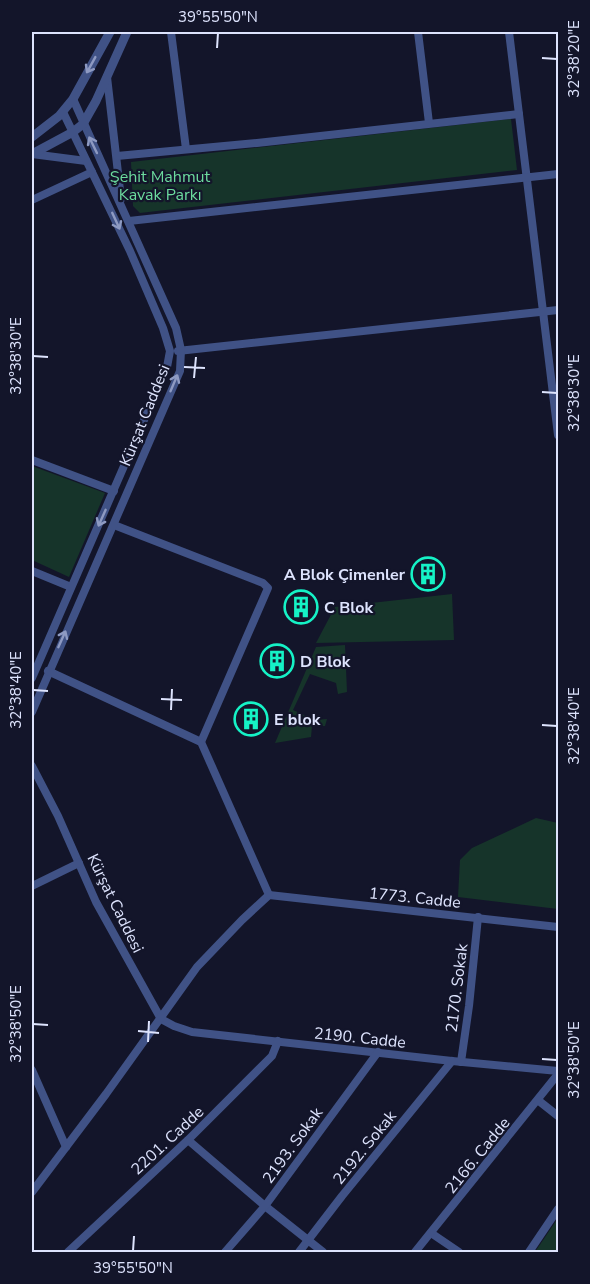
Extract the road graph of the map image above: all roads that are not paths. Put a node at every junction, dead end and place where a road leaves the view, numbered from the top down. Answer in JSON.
{"nodes":[{"id":1,"x":110,"y":32,"type":"edge"},
{"id":2,"x":127,"y":32,"type":"edge"},
{"id":3,"x":171,"y":32,"type":"edge"},
{"id":4,"x":418,"y":32,"type":"edge"},
{"id":5,"x":509,"y":32,"type":"edge"},
{"id":6,"x":106,"y":75,"type":"junction"},
{"id":7,"x":73,"y":99,"type":"junction"},
{"id":8,"x":63,"y":112,"type":"junction"},
{"id":9,"x":519,"y":114,"type":"junction"},
{"id":10,"x":429,"y":123,"type":"junction"},
{"id":11,"x":83,"y":124,"type":"junction"},
{"id":12,"x":73,"y":132,"type":"junction"},
{"id":13,"x":32,"y":137,"type":"edge"},
{"id":14,"x":186,"y":149,"type":"junction"},
{"id":15,"x":32,"y":154,"type":"edge"},
{"id":16,"x":117,"y":156,"type":"junction"},
{"id":17,"x":86,"y":161,"type":"junction"},
{"id":18,"x":92,"y":172,"type":"junction"},
{"id":19,"x":558,"y":174,"type":"edge"},
{"id":20,"x":528,"y":177,"type":"junction"},
{"id":21,"x":32,"y":200,"type":"edge"},
{"id":22,"x":121,"y":204,"type":"junction"},
{"id":23,"x":129,"y":221,"type":"junction"},
{"id":24,"x":558,"y":310,"type":"edge"},
{"id":25,"x":544,"y":311,"type":"junction"},
{"id":26,"x":181,"y":350,"type":"junction"},
{"id":27,"x":170,"y":351,"type":"junction"},
{"id":28,"x":558,"y":435,"type":"edge"},
{"id":29,"x":32,"y":460,"type":"edge"},
{"id":30,"x":114,"y":491,"type":"junction"},
{"id":31,"x":114,"y":525,"type":"junction"},
{"id":32,"x":32,"y":571,"type":"edge"},
{"id":33,"x":71,"y":587,"type":"junction"},
{"id":34,"x":48,"y":671,"type":"junction"},
{"id":35,"x":32,"y":678,"type":"edge"},
{"id":36,"x":32,"y":712,"type":"edge"},
{"id":37,"x":201,"y":742,"type":"junction"},
{"id":38,"x":32,"y":766,"type":"edge"},
{"id":39,"x":79,"y":863,"type":"junction"},
{"id":40,"x":32,"y":886,"type":"edge"},
{"id":41,"x":269,"y":895,"type":"junction"},
{"id":42,"x":478,"y":917,"type":"junction"},
{"id":43,"x":558,"y":927,"type":"edge"},
{"id":44,"x":161,"y":1019,"type":"junction"},
{"id":45,"x":278,"y":1041,"type":"junction"},
{"id":46,"x":378,"y":1052,"type":"junction"},
{"id":47,"x":456,"y":1061,"type":"junction"},
{"id":48,"x":32,"y":1070,"type":"edge"},
{"id":49,"x":558,"y":1072,"type":"edge"},
{"id":50,"x":538,"y":1101,"type":"junction"},
{"id":51,"x":558,"y":1116,"type":"edge"},
{"id":52,"x":188,"y":1140,"type":"junction"},
{"id":53,"x":66,"y":1147,"type":"junction"},
{"id":54,"x":32,"y":1192,"type":"edge"},
{"id":55,"x":265,"y":1206,"type":"junction"},
{"id":56,"x":558,"y":1209,"type":"edge"},
{"id":57,"x":431,"y":1233,"type":"junction"},
{"id":58,"x":308,"y":1241,"type":"junction"},
{"id":59,"x":68,"y":1252,"type":"edge"},
{"id":60,"x":225,"y":1252,"type":"edge"},
{"id":61,"x":299,"y":1252,"type":"edge"},
{"id":62,"x":323,"y":1252,"type":"edge"},
{"id":63,"x":415,"y":1252,"type":"edge"},
{"id":64,"x":459,"y":1252,"type":"edge"},
{"id":65,"x":529,"y":1252,"type":"edge"}],
"edges":[{"from":1,"to":7,"type":"street","one_way":true},
{"from":2,"to":6,"type":"street"},
{"from":3,"to":14,"type":"street"},
{"from":4,"to":10,"type":"street"},
{"from":5,"to":9,"type":"street"},
{"from":6,"to":11,"type":"street"},
{"from":6,"to":16,"type":"street"},
{"from":7,"to":8,"type":"street"},
{"from":7,"to":11,"type":"street","name":"Kürşat Caddesi"},
{"from":8,"to":12,"type":"street","name":"Kürşat Caddesi"},
{"from":8,"to":13,"type":"street"},
{"from":9,"to":10,"type":"street"},
{"from":9,"to":20,"type":"street"},
{"from":10,"to":14,"type":"street"},
{"from":11,"to":12,"type":"street"},
{"from":22,"to":11,"type":"street","name":"Kürşat Caddesi","one_way":true},
{"from":12,"to":15,"type":"street"},
{"from":12,"to":17,"type":"street","name":"Kürşat Caddesi"},
{"from":14,"to":16,"type":"street"},
{"from":15,"to":17,"type":"street"},
{"from":16,"to":22,"type":"street"},
{"from":17,"to":18,"type":"street","name":"Kürşat Caddesi"},
{"from":18,"to":21,"type":"street"},
{"from":18,"to":27,"type":"street","name":"Kürşat Caddesi","one_way":true},
{"from":19,"to":20,"type":"street"},
{"from":20,"to":23,"type":"street"},
{"from":20,"to":25,"type":"street"},
{"from":22,"to":23,"type":"street","name":"Kürşat Caddesi"},
{"from":23,"to":26,"type":"street","name":"Kürşat Caddesi"},
{"from":24,"to":25,"type":"street"},
{"from":25,"to":26,"type":"street"},
{"from":25,"to":28,"type":"street"},
{"from":26,"to":27,"type":"street"},
{"from":31,"to":26,"type":"street","name":"Kürşat Caddesi","one_way":true},
{"from":27,"to":30,"type":"street","name":"Kürşat Caddesi"},
{"from":29,"to":30,"type":"street"},
{"from":30,"to":33,"type":"street","name":"Kürşat Caddesi","one_way":true},
{"from":34,"to":31,"type":"street","name":"Kürşat Caddesi","one_way":true},
{"from":31,"to":37,"type":"street"},
{"from":32,"to":33,"type":"street"},
{"from":33,"to":35,"type":"street","name":"Kürşat Caddesi"},
{"from":34,"to":36,"type":"street","name":"Kürşat Caddesi"},
{"from":34,"to":37,"type":"street"},
{"from":37,"to":41,"type":"street"},
{"from":38,"to":39,"type":"street","name":"Kürşat Caddesi"},
{"from":39,"to":40,"type":"street"},
{"from":39,"to":44,"type":"street","name":"Kürşat Caddesi"},
{"from":41,"to":42,"type":"street","name":"1773. Cadde"},
{"from":41,"to":44,"type":"street"},
{"from":42,"to":43,"type":"street","name":"1773. Cadde"},
{"from":42,"to":47,"type":"street","name":"2170. Sokak"},
{"from":44,"to":45,"type":"street","name":"2190. Cadde"},
{"from":44,"to":53,"type":"street"},
{"from":45,"to":46,"type":"street","name":"2190. Cadde"},
{"from":45,"to":52,"type":"street","name":"2201. Cadde"},
{"from":46,"to":47,"type":"street","name":"2190. Cadde"},
{"from":46,"to":55,"type":"street","name":"2193. Sokak"},
{"from":47,"to":49,"type":"street","name":"2190. Cadde"},
{"from":47,"to":58,"type":"street","name":"2192. Sokak"},
{"from":48,"to":53,"type":"street"},
{"from":49,"to":50,"type":"street","name":"2166. Cadde"},
{"from":50,"to":51,"type":"street"},
{"from":50,"to":57,"type":"street","name":"2166. Cadde"},
{"from":52,"to":55,"type":"street"},
{"from":52,"to":59,"type":"street","name":"2201. Cadde"},
{"from":53,"to":54,"type":"street"},
{"from":55,"to":58,"type":"street"},
{"from":55,"to":60,"type":"street","name":"2193. Sokak"},
{"from":56,"to":65,"type":"street"},
{"from":57,"to":63,"type":"street","name":"2166. Cadde"},
{"from":57,"to":64,"type":"street"},
{"from":58,"to":61,"type":"street","name":"2192. Sokak"},
{"from":58,"to":62,"type":"street"}]}
